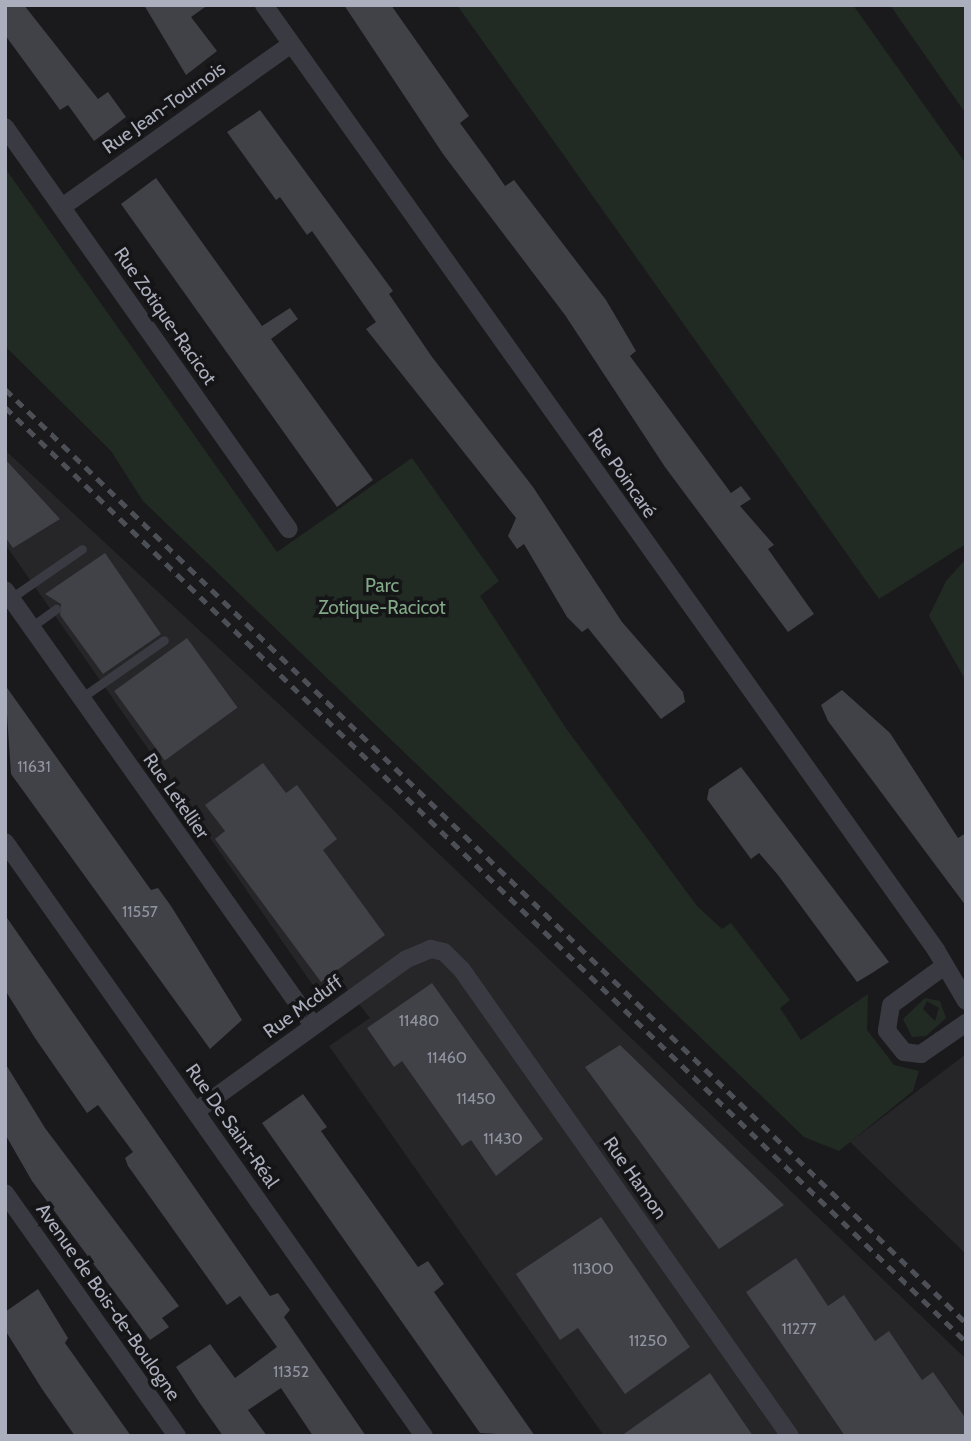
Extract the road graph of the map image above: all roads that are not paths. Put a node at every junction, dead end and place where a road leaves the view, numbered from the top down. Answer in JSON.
{"nodes":[{"id":1,"x":264,"y":5,"type":"edge"},
{"id":2,"x":291,"y":44,"type":"junction"},
{"id":3,"x":5,"y":127,"type":"edge"},
{"id":4,"x":62,"y":208,"type":"junction"},
{"id":5,"x":289,"y":530,"type":"dead end"},
{"id":6,"x":82,"y":549,"type":"dead end"},
{"id":7,"x":8,"y":594,"type":"edge"},
{"id":8,"x":56,"y":609,"type":"dead end"},
{"id":9,"x":31,"y":626,"type":"junction"},
{"id":10,"x":164,"y":640,"type":"dead end"},
{"id":11,"x":81,"y":698,"type":"junction"},
{"id":12,"x":5,"y":842,"type":"edge"},
{"id":13,"x":439,"y":950,"type":"joint"},
{"id":14,"x":943,"y":967,"type":"junction"},
{"id":15,"x":966,"y":1001,"type":"edge"},
{"id":16,"x":966,"y":1024,"type":"edge"},
{"id":17,"x":313,"y":1025,"type":"junction"},
{"id":18,"x":196,"y":1111,"type":"junction"},
{"id":19,"x":5,"y":1193,"type":"edge"},
{"id":20,"x":177,"y":1436,"type":"edge"},
{"id":21,"x":424,"y":1436,"type":"edge"},
{"id":22,"x":790,"y":1436,"type":"edge"}],
"edges":[{"from":1,"to":2,"type":"street","name":"Rue Poincaré"},
{"from":2,"to":4,"type":"street","name":"Rue Jean-Tournois"},
{"from":2,"to":14,"type":"street","name":"Rue Poincaré"},
{"from":3,"to":4,"type":"street","name":"Rue Zotique-Racicot"},
{"from":4,"to":5,"type":"street","name":"Rue Zotique-Racicot"},
{"from":6,"to":7,"type":"lane"},
{"from":7,"to":9,"type":"street","name":"Rue Letellier"},
{"from":8,"to":9,"type":"lane"},
{"from":9,"to":11,"type":"street","name":"Rue Letellier"},
{"from":10,"to":11,"type":"lane"},
{"from":11,"to":17,"type":"street","name":"Rue Letellier"},
{"from":12,"to":18,"type":"street","name":"Rue De Saint-Réal"},
{"from":13,"to":17,"type":"street","name":"Rue Mcduff"},
{"from":13,"to":22,"type":"street","name":"Rue Hamon"},
{"from":14,"to":15,"type":"street","name":"Rue Poincaré"},
{"from":14,"to":16,"type":"street"},
{"from":17,"to":18,"type":"street","name":"Rue Mcduff"},
{"from":18,"to":21,"type":"street","name":"Rue De Saint-Réal"},
{"from":19,"to":20,"type":"street","name":"Avenue de Bois-de-Boulogne"}]}
